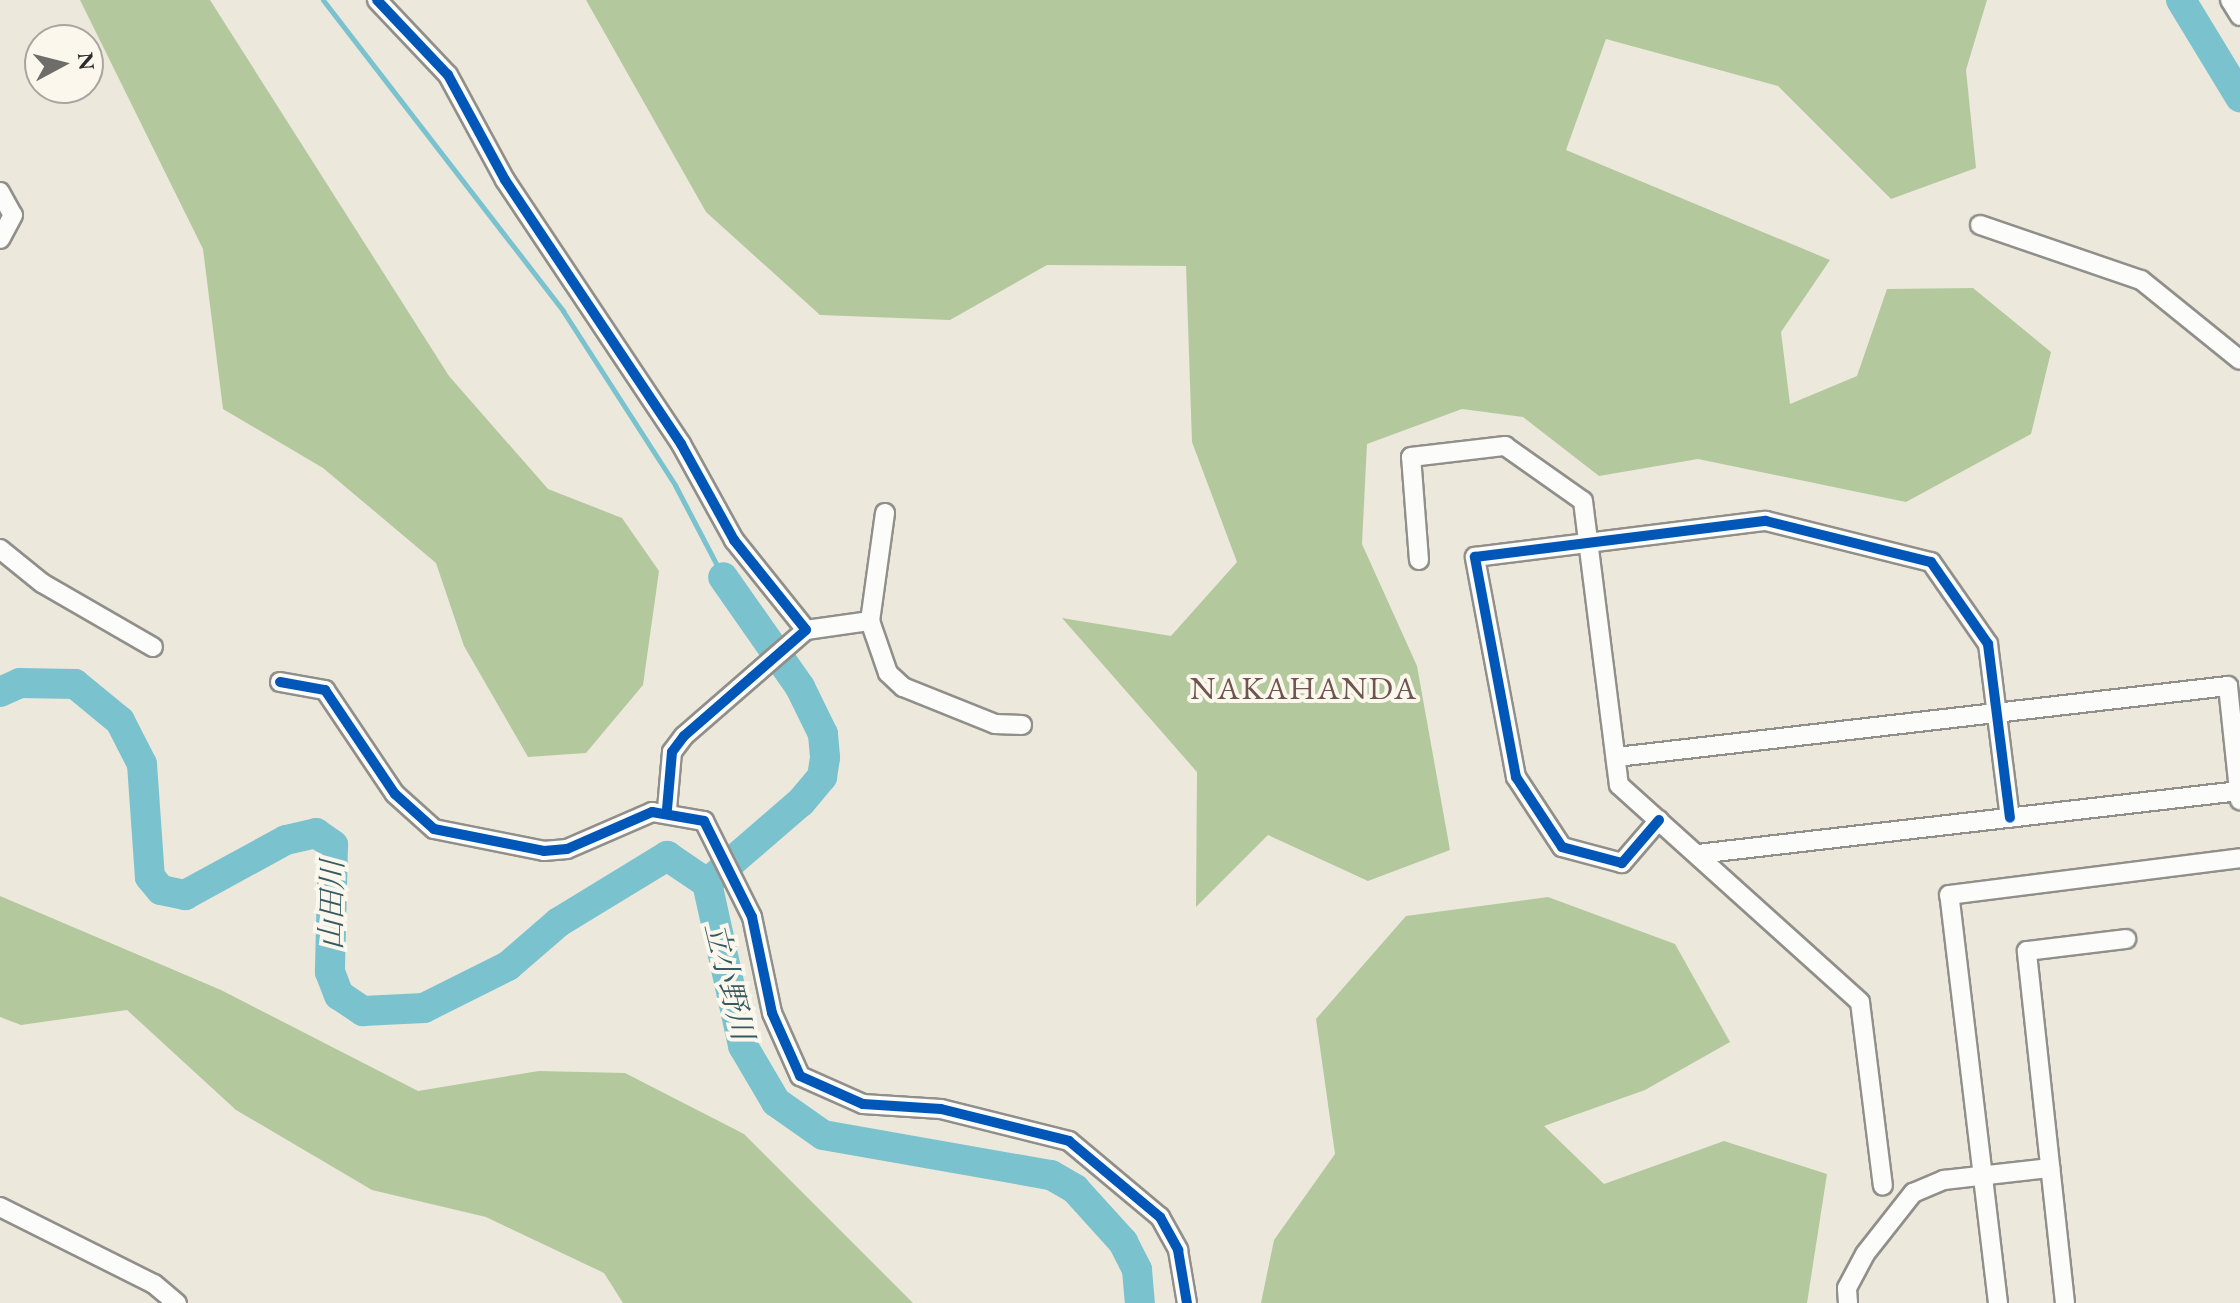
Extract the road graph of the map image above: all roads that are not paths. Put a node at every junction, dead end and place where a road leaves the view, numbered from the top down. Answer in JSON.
{"nodes":[{"id":1,"x":377,"y":0,"type":"edge"},
{"id":2,"x":2230,"y":0,"type":"edge"},
{"id":3,"x":2240,"y":16,"type":"edge"},
{"id":4,"x":0,"y":192,"type":"edge"},
{"id":5,"x":1980,"y":225,"type":"dead end"},
{"id":6,"x":0,"y":239,"type":"edge"},
{"id":7,"x":2240,"y":360,"type":"edge"},
{"id":8,"x":885,"y":513,"type":"dead end"},
{"id":9,"x":1590,"y":543,"type":"junction"},
{"id":10,"x":0,"y":549,"type":"edge"},
{"id":11,"x":1419,"y":560,"type":"dead end"},
{"id":12,"x":870,"y":621,"type":"junction"},
{"id":13,"x":806,"y":630,"type":"junction"},
{"id":14,"x":153,"y":647,"type":"dead end"},
{"id":15,"x":280,"y":682,"type":"dead end"},
{"id":16,"x":1997,"y":713,"type":"junction"},
{"id":17,"x":1022,"y":725,"type":"dead end"},
{"id":18,"x":1617,"y":757,"type":"junction"},
{"id":19,"x":2239,"y":796,"type":"edge"},
{"id":20,"x":667,"y":809,"type":"junction"},
{"id":21,"x":2010,"y":818,"type":"junction"},
{"id":22,"x":1659,"y":820,"type":"junction"},
{"id":23,"x":1698,"y":854,"type":"junction"},
{"id":24,"x":2240,"y":858,"type":"edge"},
{"id":25,"x":2126,"y":939,"type":"dead end"},
{"id":26,"x":2050,"y":1168,"type":"junction"},
{"id":27,"x":1984,"y":1176,"type":"junction"},
{"id":28,"x":1883,"y":1186,"type":"dead end"},
{"id":29,"x":0,"y":1207,"type":"edge"},
{"id":30,"x":177,"y":1303,"type":"edge"},
{"id":31,"x":1187,"y":1303,"type":"edge"},
{"id":32,"x":1848,"y":1303,"type":"edge"},
{"id":33,"x":1998,"y":1303,"type":"edge"},
{"id":34,"x":2065,"y":1303,"type":"edge"}],
"edges":[{"from":1,"to":13,"type":"street"},
{"from":2,"to":3,"type":"street"},
{"from":4,"to":6,"type":"street"},
{"from":5,"to":7,"type":"street"},
{"from":8,"to":12,"type":"street"},
{"from":9,"to":11,"type":"street"},
{"from":9,"to":16,"type":"street"},
{"from":9,"to":18,"type":"street"},
{"from":9,"to":22,"type":"street"},
{"from":10,"to":14,"type":"street"},
{"from":12,"to":13,"type":"street"},
{"from":12,"to":17,"type":"street"},
{"from":13,"to":20,"type":"street"},
{"from":15,"to":20,"type":"street"},
{"from":16,"to":18,"type":"street"},
{"from":16,"to":19,"type":"street"},
{"from":16,"to":21,"type":"street"},
{"from":18,"to":22,"type":"street"},
{"from":19,"to":21,"type":"street"},
{"from":20,"to":31,"type":"street"},
{"from":21,"to":23,"type":"street"},
{"from":22,"to":23,"type":"street"},
{"from":23,"to":28,"type":"street"},
{"from":24,"to":27,"type":"street"},
{"from":25,"to":26,"type":"street"},
{"from":26,"to":27,"type":"street"},
{"from":26,"to":34,"type":"street"},
{"from":27,"to":32,"type":"street"},
{"from":27,"to":33,"type":"street"},
{"from":29,"to":30,"type":"street"}]}
